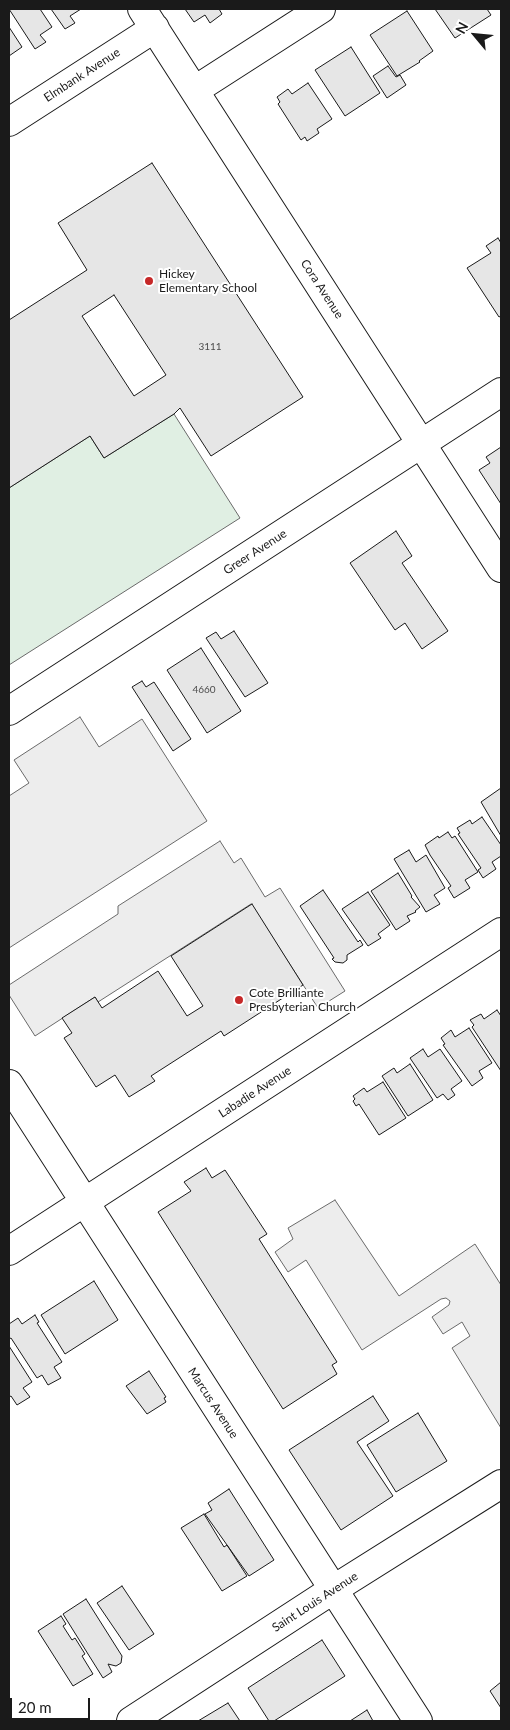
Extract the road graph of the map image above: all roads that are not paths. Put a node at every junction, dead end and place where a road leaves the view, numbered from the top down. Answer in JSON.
{"nodes":[{"id":1,"x":321,"y":9,"type":"edge"},
{"id":2,"x":149,"y":18,"type":"edge"},
{"id":3,"x":195,"y":90,"type":"junction"},
{"id":4,"x":9,"y":122,"type":"edge"},
{"id":5,"x":501,"y":392,"type":"edge"},
{"id":6,"x":422,"y":444,"type":"junction"},
{"id":7,"x":501,"y":568,"type":"edge"},
{"id":8,"x":9,"y":711,"type":"edge"},
{"id":9,"x":501,"y":932,"type":"edge"},
{"id":10,"x":9,"y":1084,"type":"edge"},
{"id":11,"x":84,"y":1204,"type":"junction"},
{"id":12,"x":9,"y":1252,"type":"edge"},
{"id":13,"x":501,"y":1484,"type":"edge"},
{"id":14,"x":334,"y":1589,"type":"junction"},
{"id":15,"x":130,"y":1721,"type":"edge"},
{"id":16,"x":418,"y":1721,"type":"edge"}],
"edges":[{"from":1,"to":3,"type":"street"},
{"from":2,"to":3,"type":"street","name":"Cora Avenue"},
{"from":2,"to":4,"type":"street","name":"Elmbank Avenue"},
{"from":3,"to":6,"type":"street","name":"Cora Avenue"},
{"from":5,"to":6,"type":"street","name":"Greer Avenue"},
{"from":6,"to":7,"type":"street","name":"Cora Avenue"},
{"from":6,"to":8,"type":"street","name":"Greer Avenue"},
{"from":9,"to":11,"type":"street","name":"Labadie Avenue"},
{"from":10,"to":11,"type":"street","name":"Marcus Avenue"},
{"from":11,"to":12,"type":"street","name":"Labadie Avenue"},
{"from":11,"to":14,"type":"street","name":"Marcus Avenue"},
{"from":13,"to":14,"type":"street","name":"Saint Louis Avenue"},
{"from":14,"to":15,"type":"street","name":"Saint Louis Avenue"},
{"from":14,"to":16,"type":"street","name":"Marcus Avenue"}]}
